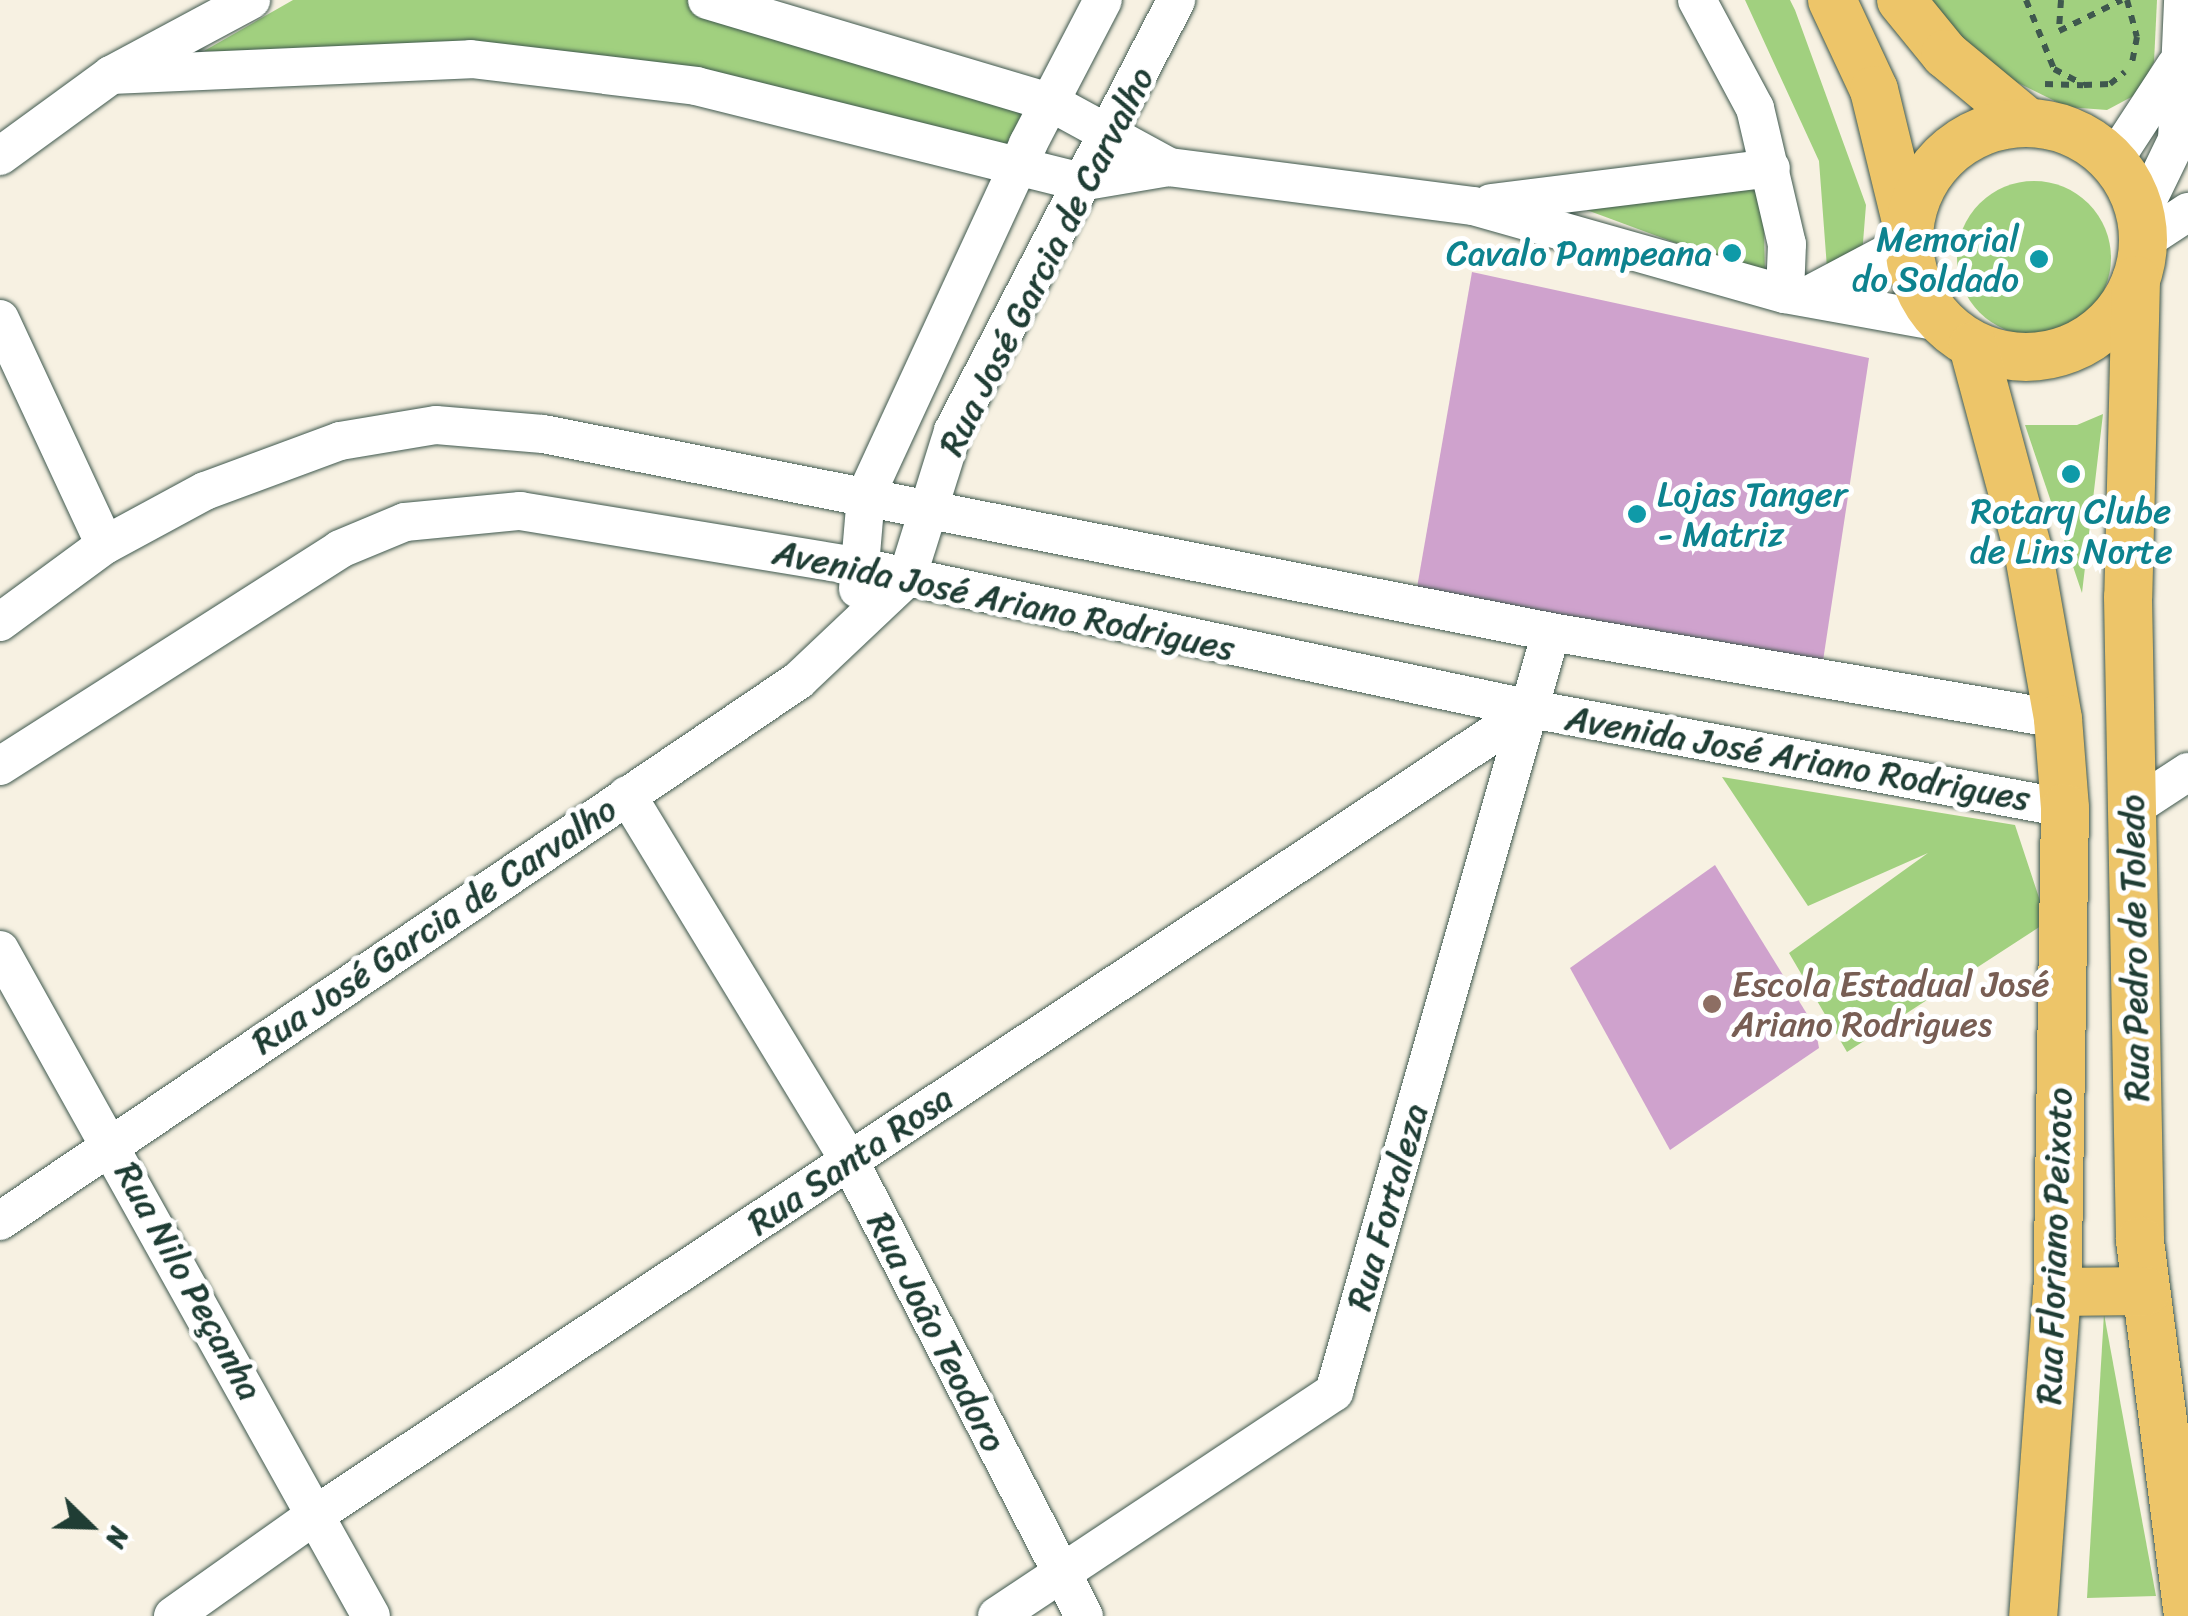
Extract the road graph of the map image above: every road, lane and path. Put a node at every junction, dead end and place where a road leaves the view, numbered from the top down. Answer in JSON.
{"nodes":[{"id":1,"x":251,"y":0,"type":"edge"},
{"id":2,"x":707,"y":0,"type":"edge"},
{"id":3,"x":1103,"y":0,"type":"edge"},
{"id":4,"x":1176,"y":0,"type":"edge"},
{"id":5,"x":1696,"y":0,"type":"edge"},
{"id":6,"x":1832,"y":0,"type":"edge"},
{"id":7,"x":1901,"y":0,"type":"edge"},
{"id":8,"x":2026,"y":0,"type":"edge"},
{"id":9,"x":2061,"y":0,"type":"edge"},
{"id":10,"x":2125,"y":0,"type":"edge"},
{"id":11,"x":2183,"y":0,"type":"edge"},
{"id":12,"x":2176,"y":65,"type":"junction"},
{"id":13,"x":111,"y":75,"type":"junction"},
{"id":14,"x":1050,"y":102,"type":"junction"},
{"id":15,"x":2026,"y":121,"type":"junction"},
{"id":16,"x":1112,"y":130,"type":"junction"},
{"id":17,"x":0,"y":156,"type":"edge"},
{"id":18,"x":2114,"y":160,"type":"junction"},
{"id":19,"x":1169,"y":167,"type":"junction"},
{"id":20,"x":1771,"y":168,"type":"junction"},
{"id":21,"x":1017,"y":169,"type":"junction"},
{"id":22,"x":1080,"y":182,"type":"junction"},
{"id":23,"x":1474,"y":206,"type":"junction"},
{"id":24,"x":2188,"y":212,"type":"edge"},
{"id":25,"x":1908,"y":236,"type":"junction"},
{"id":26,"x":2140,"y":245,"type":"junction"},
{"id":27,"x":1795,"y":296,"type":"junction"},
{"id":28,"x":0,"y":319,"type":"edge"},
{"id":29,"x":1957,"y":334,"type":"junction"},
{"id":30,"x":866,"y":495,"type":"junction"},
{"id":31,"x":929,"y":509,"type":"junction"},
{"id":32,"x":106,"y":545,"type":"junction"},
{"id":33,"x":856,"y":566,"type":"junction"},
{"id":34,"x":907,"y":578,"type":"junction"},
{"id":35,"x":0,"y":622,"type":"edge"},
{"id":36,"x":861,"y":622,"type":"junction"},
{"id":37,"x":1551,"y":632,"type":"junction"},
{"id":38,"x":1531,"y":709,"type":"junction"},
{"id":39,"x":2058,"y":719,"type":"junction"},
{"id":40,"x":0,"y":766,"type":"edge"},
{"id":41,"x":2188,"y":772,"type":"edge"},
{"id":42,"x":627,"y":795,"type":"junction"},
{"id":43,"x":2065,"y":808,"type":"junction"},
{"id":44,"x":2132,"y":808,"type":"junction"},
{"id":45,"x":0,"y":950,"type":"edge"},
{"id":46,"x":112,"y":1142,"type":"junction"},
{"id":47,"x":850,"y":1160,"type":"junction"},
{"id":48,"x":0,"y":1221,"type":"edge"},
{"id":49,"x":2146,"y":1291,"type":"junction"},
{"id":50,"x":2057,"y":1292,"type":"junction"},
{"id":51,"x":2173,"y":1371,"type":"edge"},
{"id":52,"x":318,"y":1513,"type":"junction"},
{"id":53,"x":1060,"y":1574,"type":"junction"},
{"id":54,"x":2188,"y":1614,"type":"edge"},
{"id":55,"x":173,"y":1616,"type":"edge"},
{"id":56,"x":371,"y":1616,"type":"edge"},
{"id":57,"x":997,"y":1616,"type":"edge"},
{"id":58,"x":1084,"y":1616,"type":"edge"},
{"id":59,"x":2033,"y":1616,"type":"edge"}],
"edges":[{"from":1,"to":13,"type":"street"},
{"from":2,"to":14,"type":"street"},
{"from":3,"to":14,"type":"street","name":"Rua José Garcia de Carvalho"},
{"from":4,"to":16,"type":"street","name":"Rua José Garcia de Carvalho"},
{"from":5,"to":20,"type":"street"},
{"from":6,"to":25,"type":"main road"},
{"from":7,"to":15,"type":"main road"},
{"from":8,"to":10,"type":"path"},
{"from":9,"to":10,"type":"path"},
{"from":11,"to":12,"type":"street"},
{"from":12,"to":18,"type":"street"},
{"from":12,"to":26,"type":"street"},
{"from":13,"to":17,"type":"street"},
{"from":13,"to":21,"type":"street"},
{"from":14,"to":16,"type":"street"},
{"from":14,"to":21,"type":"street","name":"Rua José Garcia de Carvalho"},
{"from":15,"to":18,"type":"main road"},
{"from":15,"to":25,"type":"main road"},
{"from":16,"to":19,"type":"street"},
{"from":16,"to":22,"type":"street","name":"Rua José Garcia de Carvalho"},
{"from":18,"to":26,"type":"main road"},
{"from":19,"to":22,"type":"street"},
{"from":19,"to":23,"type":"street"},
{"from":20,"to":23,"type":"street"},
{"from":20,"to":27,"type":"street"},
{"from":21,"to":22,"type":"street"},
{"from":21,"to":30,"type":"street","name":"Rua José Garcia de Carvalho"},
{"from":22,"to":31,"type":"street","name":"Rua José Garcia de Carvalho"},
{"from":23,"to":27,"type":"street"},
{"from":24,"to":26,"type":"street"},
{"from":25,"to":27,"type":"street"},
{"from":25,"to":29,"type":"main road"},
{"from":26,"to":29,"type":"main road"},
{"from":26,"to":44,"type":"main road","name":"Rua Pedro de Toledo"},
{"from":27,"to":29,"type":"street"},
{"from":28,"to":32,"type":"street"},
{"from":29,"to":39,"type":"main road","name":"Rua Floriano Peixoto"},
{"from":30,"to":31,"type":"street","name":"Avenida José Ariano Rodrigues"},
{"from":30,"to":32,"type":"street","name":"Avenida José Ariano Rodrigues"},
{"from":30,"to":33,"type":"street","name":"Rua José Garcia de Carvalho"},
{"from":31,"to":34,"type":"street","name":"Rua José Garcia de Carvalho"},
{"from":31,"to":37,"type":"street","name":"Avenida José Ariano Rodrigues"},
{"from":32,"to":35,"type":"street","name":"Avenida José Ariano Rodrigues"},
{"from":33,"to":34,"type":"street","name":"Avenida José Ariano Rodrigues"},
{"from":33,"to":36,"type":"street","name":"Rua José Garcia de Carvalho"},
{"from":33,"to":40,"type":"street","name":"Avenida José Ariano Rodrigues"},
{"from":34,"to":36,"type":"street","name":"Rua José Garcia de Carvalho"},
{"from":34,"to":38,"type":"street","name":"Avenida José Ariano Rodrigues"},
{"from":36,"to":42,"type":"street","name":"Rua José Garcia de Carvalho"},
{"from":37,"to":38,"type":"street","name":"Rua Fortaleza"},
{"from":37,"to":39,"type":"street","name":"Avenida José Ariano Rodrigues"},
{"from":38,"to":43,"type":"street","name":"Avenida José Ariano Rodrigues"},
{"from":38,"to":47,"type":"street","name":"Rua Santa Rosa"},
{"from":38,"to":53,"type":"street","name":"Rua Fortaleza"},
{"from":39,"to":43,"type":"main road","name":"Rua Floriano Peixoto"},
{"from":41,"to":44,"type":"street"},
{"from":42,"to":46,"type":"street","name":"Rua José Garcia de Carvalho"},
{"from":42,"to":47,"type":"street","name":"Rua João Teodoro"},
{"from":43,"to":50,"type":"main road","name":"Rua Floriano Peixoto"},
{"from":44,"to":49,"type":"main road","name":"Rua Pedro de Toledo"},
{"from":45,"to":46,"type":"street","name":"Rua Nilo Peçanha"},
{"from":46,"to":48,"type":"street","name":"Rua José Garcia de Carvalho"},
{"from":46,"to":52,"type":"street","name":"Rua Nilo Peçanha"},
{"from":47,"to":52,"type":"street","name":"Rua Santa Rosa"},
{"from":47,"to":53,"type":"street","name":"Rua João Teodoro"},
{"from":49,"to":50,"type":"main road"},
{"from":49,"to":51,"type":"main road","name":"Rua Pedro de Toledo"},
{"from":50,"to":59,"type":"main road","name":"Rua Floriano Peixoto"},
{"from":51,"to":54,"type":"main road","name":"Rua Pedro de Toledo"},
{"from":52,"to":55,"type":"street","name":"Rua Santa Rosa"},
{"from":52,"to":56,"type":"street","name":"Rua Nilo Peçanha"},
{"from":53,"to":57,"type":"street","name":"Rua Fortaleza"},
{"from":53,"to":58,"type":"street","name":"Rua João Teodoro"}]}
